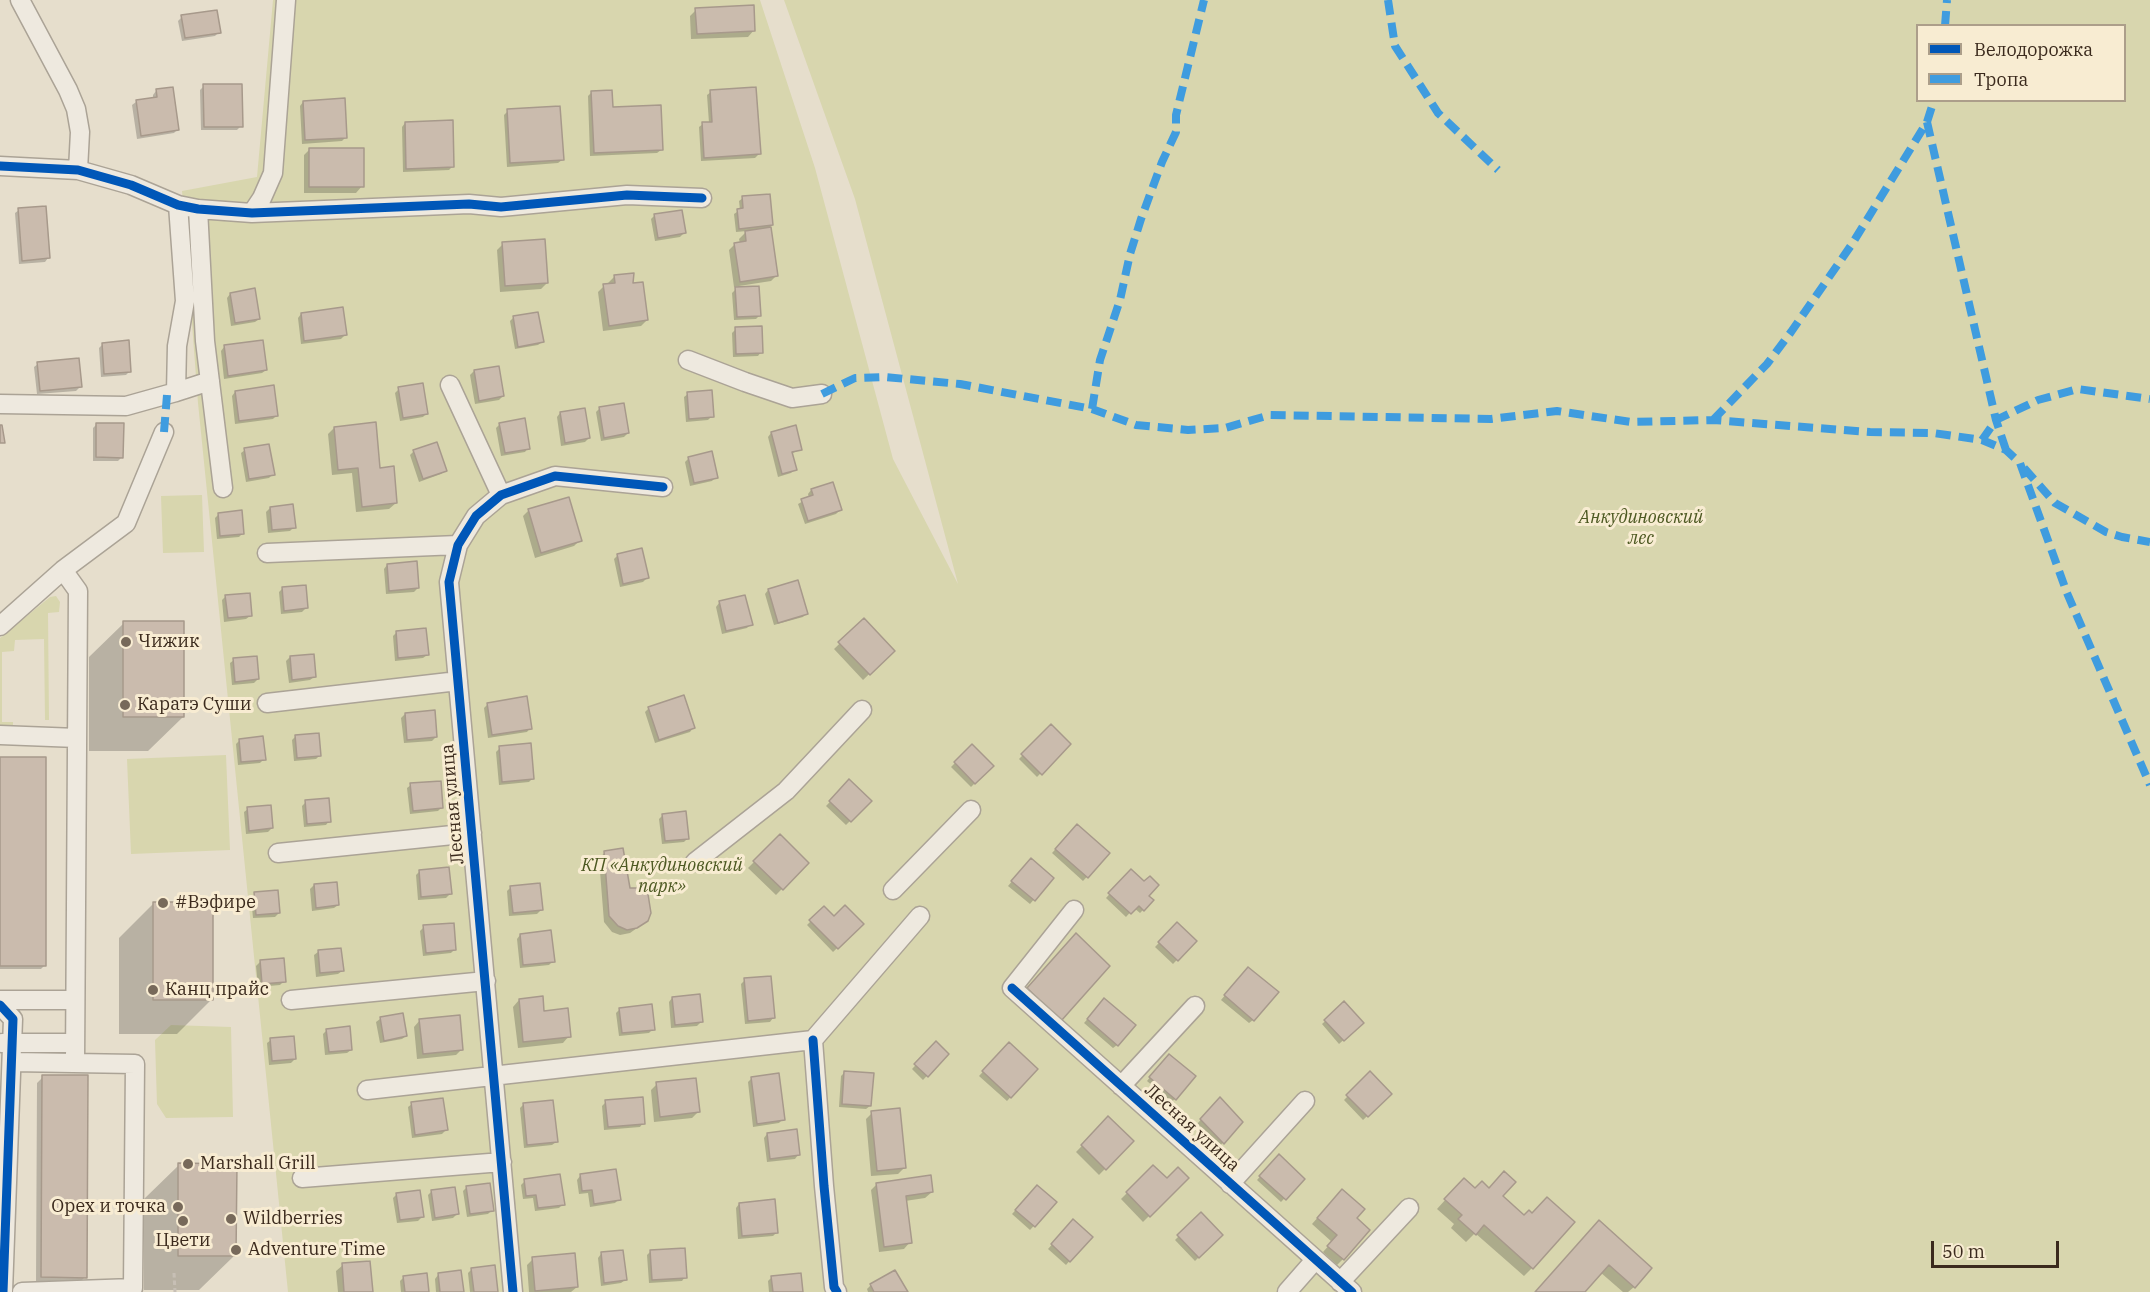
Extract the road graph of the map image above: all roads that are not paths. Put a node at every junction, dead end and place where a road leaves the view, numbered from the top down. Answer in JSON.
{"nodes":[{"id":1,"x":20,"y":0,"type":"edge"},
{"id":2,"x":286,"y":0,"type":"edge"},
{"id":3,"x":0,"y":166,"type":"edge"},
{"id":4,"x":78,"y":170,"type":"junction"},
{"id":5,"x":702,"y":198,"type":"dead end"},
{"id":6,"x":178,"y":205,"type":"junction"},
{"id":7,"x":198,"y":209,"type":"junction"},
{"id":8,"x":252,"y":213,"type":"junction"},
{"id":9,"x":688,"y":360,"type":"dead end"},
{"id":10,"x":210,"y":381,"type":"junction"},
{"id":11,"x":450,"y":385,"type":"dead end"},
{"id":12,"x":176,"y":392,"type":"junction"},
{"id":13,"x":822,"y":394,"type":"dead end"},
{"id":14,"x":0,"y":404,"type":"edge"},
{"id":15,"x":164,"y":432,"type":"dead end"},
{"id":16,"x":663,"y":487,"type":"dead end"},
{"id":17,"x":223,"y":488,"type":"dead end"},
{"id":18,"x":501,"y":495,"type":"junction"},
{"id":19,"x":458,"y":545,"type":"junction"},
{"id":20,"x":267,"y":553,"type":"dead end"},
{"id":21,"x":63,"y":570,"type":"junction"},
{"id":22,"x":0,"y":626,"type":"edge"},
{"id":23,"x":458,"y":681,"type":"junction"},
{"id":24,"x":267,"y":703,"type":"dead end"},
{"id":25,"x":862,"y":710,"type":"dead end"},
{"id":26,"x":0,"y":735,"type":"edge"},
{"id":27,"x":77,"y":738,"type":"junction"},
{"id":28,"x":971,"y":810,"type":"dead end"},
{"id":29,"x":472,"y":833,"type":"junction"},
{"id":30,"x":278,"y":853,"type":"dead end"},
{"id":31,"x":694,"y":862,"type":"dead end"},
{"id":32,"x":893,"y":890,"type":"dead end"},
{"id":33,"x":1074,"y":910,"type":"dead end"},
{"id":34,"x":920,"y":916,"type":"dead end"},
{"id":35,"x":486,"y":981,"type":"junction"},
{"id":36,"x":75,"y":1000,"type":"junction"},
{"id":37,"x":291,"y":1000,"type":"dead end"},
{"id":38,"x":0,"y":1002,"type":"edge"},
{"id":39,"x":1195,"y":1006,"type":"dead end"},
{"id":40,"x":813,"y":1040,"type":"junction"},
{"id":41,"x":6,"y":1043,"type":"edge"},
{"id":42,"x":75,"y":1043,"type":"junction"},
{"id":43,"x":12,"y":1062,"type":"junction"},
{"id":44,"x":75,"y":1063,"type":"junction"},
{"id":45,"x":494,"y":1075,"type":"junction"},
{"id":46,"x":1120,"y":1086,"type":"junction"},
{"id":47,"x":367,"y":1090,"type":"dead end"},
{"id":48,"x":1305,"y":1101,"type":"dead end"},
{"id":49,"x":502,"y":1162,"type":"junction"},
{"id":50,"x":302,"y":1178,"type":"dead end"},
{"id":51,"x":1230,"y":1184,"type":"junction"},
{"id":52,"x":1409,"y":1208,"type":"dead end"},
{"id":53,"x":1315,"y":1260,"type":"junction"},
{"id":54,"x":1346,"y":1287,"type":"edge"},
{"id":55,"x":3,"y":1292,"type":"edge"},
{"id":56,"x":22,"y":1292,"type":"edge"},
{"id":57,"x":513,"y":1292,"type":"edge"},
{"id":58,"x":837,"y":1292,"type":"edge"},
{"id":59,"x":1287,"y":1292,"type":"edge"}],
"edges":[{"from":1,"to":4,"type":"street"},
{"from":2,"to":8,"type":"street"},
{"from":3,"to":4,"type":"street"},
{"from":4,"to":6,"type":"street"},
{"from":5,"to":8,"type":"street"},
{"from":6,"to":7,"type":"street"},
{"from":6,"to":12,"type":"street"},
{"from":7,"to":8,"type":"street"},
{"from":7,"to":10,"type":"street"},
{"from":9,"to":13,"type":"street"},
{"from":10,"to":12,"type":"street"},
{"from":10,"to":17,"type":"street"},
{"from":11,"to":18,"type":"street"},
{"from":12,"to":14,"type":"street"},
{"from":15,"to":21,"type":"street"},
{"from":16,"to":18,"type":"street","name":"Лесная улица"},
{"from":18,"to":19,"type":"street","name":"Лесная улица"},
{"from":19,"to":20,"type":"street"},
{"from":19,"to":23,"type":"street","name":"Лесная улица"},
{"from":21,"to":22,"type":"street"},
{"from":21,"to":27,"type":"street"},
{"from":23,"to":24,"type":"street"},
{"from":23,"to":29,"type":"street","name":"Лесная улица"},
{"from":25,"to":31,"type":"street"},
{"from":26,"to":27,"type":"street"},
{"from":27,"to":36,"type":"street"},
{"from":28,"to":32,"type":"street"},
{"from":29,"to":30,"type":"street"},
{"from":29,"to":35,"type":"street","name":"Лесная улица"},
{"from":33,"to":46,"type":"street","name":"Лесная улица"},
{"from":34,"to":40,"type":"street"},
{"from":35,"to":37,"type":"street"},
{"from":35,"to":45,"type":"street","name":"Лесная улица"},
{"from":36,"to":38,"type":"street"},
{"from":36,"to":42,"type":"street"},
{"from":38,"to":41,"type":"street"},
{"from":39,"to":46,"type":"street"},
{"from":40,"to":45,"type":"street"},
{"from":40,"to":58,"type":"street"},
{"from":41,"to":42,"type":"street"},
{"from":41,"to":43,"type":"street"},
{"from":42,"to":44,"type":"street"},
{"from":43,"to":44,"type":"street"},
{"from":43,"to":55,"type":"street"},
{"from":44,"to":56,"type":"street"},
{"from":45,"to":47,"type":"street"},
{"from":45,"to":49,"type":"street","name":"Лесная улица"},
{"from":46,"to":51,"type":"street","name":"Лесная улица"},
{"from":48,"to":51,"type":"street"},
{"from":49,"to":50,"type":"street"},
{"from":49,"to":57,"type":"street","name":"Лесная улица"},
{"from":51,"to":53,"type":"street","name":"Лесная улица"},
{"from":52,"to":54,"type":"street"},
{"from":53,"to":54,"type":"street","name":"Лесная улица"},
{"from":53,"to":59,"type":"street"}]}
